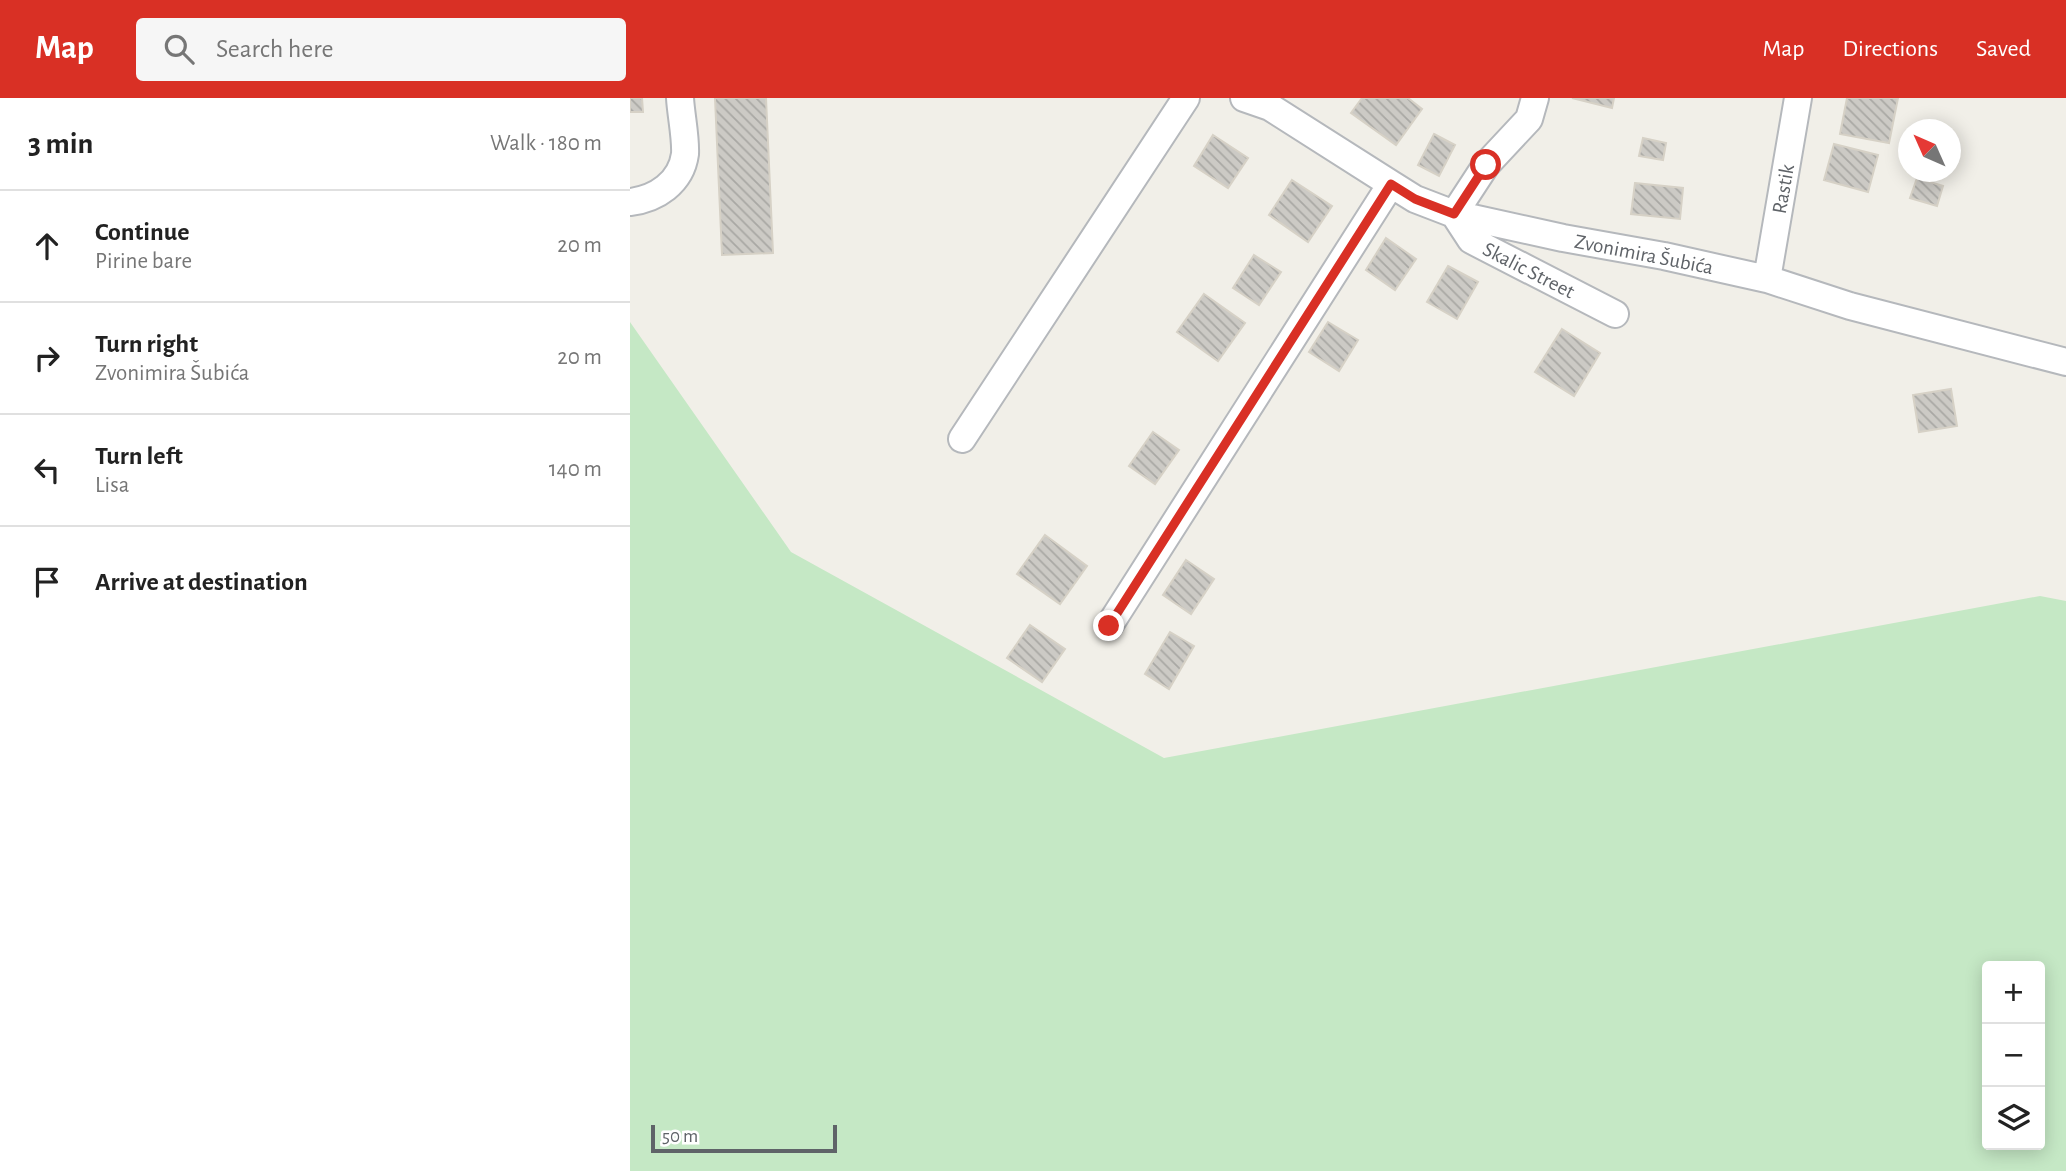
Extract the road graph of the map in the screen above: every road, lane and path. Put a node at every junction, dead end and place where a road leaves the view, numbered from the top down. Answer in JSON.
{"nodes":[{"id":1,"x":680,"y":98,"type":"edge"},
{"id":2,"x":1186,"y":98,"type":"edge"},
{"id":3,"x":1244,"y":98,"type":"edge"},
{"id":4,"x":1535,"y":98,"type":"edge"},
{"id":5,"x":1798,"y":98,"type":"edge"},
{"id":6,"x":1391,"y":184,"type":"junction"},
{"id":7,"x":630,"y":202,"type":"edge"},
{"id":8,"x":1454,"y":214,"type":"junction"},
{"id":9,"x":1767,"y":279,"type":"junction"},
{"id":10,"x":1615,"y":314,"type":"dead end"},
{"id":11,"x":2066,"y":362,"type":"edge"},
{"id":12,"x":962,"y":439,"type":"dead end"},
{"id":13,"x":1109,"y":626,"type":"dead end"}],
"edges":[{"from":1,"to":7,"type":"street"},
{"from":2,"to":12,"type":"street"},
{"from":3,"to":6,"type":"street","name":"Zvonimira Šubića"},
{"from":4,"to":8,"type":"street"},
{"from":5,"to":9,"type":"street","name":"Rastik"},
{"from":6,"to":8,"type":"street","name":"Zvonimira Šubića"},
{"from":6,"to":13,"type":"street"},
{"from":8,"to":9,"type":"street","name":"Zvonimira Šubića"},
{"from":8,"to":10,"type":"street","name":"Skalic Street"},
{"from":9,"to":11,"type":"street","name":"Zvonimira Šubića"}]}
